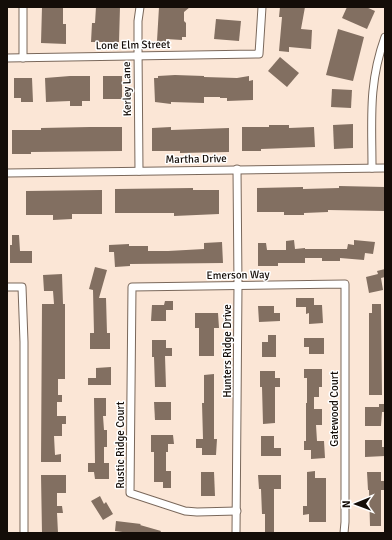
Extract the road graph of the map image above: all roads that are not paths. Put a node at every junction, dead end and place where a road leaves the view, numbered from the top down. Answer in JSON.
{"nodes":[{"id":1,"x":23,"y":7,"type":"edge"},
{"id":2,"x":140,"y":7,"type":"edge"},
{"id":3,"x":262,"y":7,"type":"edge"},
{"id":4,"x":385,"y":38,"type":"edge"},
{"id":5,"x":138,"y":56,"type":"junction"},
{"id":6,"x":7,"y":58,"type":"edge"},
{"id":7,"x":23,"y":58,"type":"junction"},
{"id":8,"x":372,"y":168,"type":"junction"},
{"id":9,"x":385,"y":168,"type":"edge"},
{"id":10,"x":237,"y":169,"type":"junction"},
{"id":11,"x":139,"y":171,"type":"junction"},
{"id":12,"x":7,"y":173,"type":"edge"},
{"id":13,"x":344,"y":284,"type":"joint"},
{"id":14,"x":238,"y":285,"type":"junction"},
{"id":15,"x":7,"y":288,"type":"edge"},
{"id":16,"x":132,"y":288,"type":"joint"},
{"id":17,"x":237,"y":511,"type":"junction"},
{"id":18,"x":24,"y":533,"type":"edge"},
{"id":19,"x":236,"y":533,"type":"edge"},
{"id":20,"x":344,"y":533,"type":"edge"}],
"edges":[{"from":1,"to":7,"type":"street"},
{"from":2,"to":5,"type":"street","name":"Kerley Lane"},
{"from":3,"to":5,"type":"street","name":"Lone Elm Street"},
{"from":4,"to":8,"type":"street"},
{"from":5,"to":7,"type":"street","name":"Lone Elm Street"},
{"from":5,"to":11,"type":"street","name":"Kerley Lane"},
{"from":6,"to":7,"type":"street","name":"Lone Elm Street"},
{"from":8,"to":9,"type":"street","name":"Martha Drive"},
{"from":8,"to":10,"type":"street","name":"Martha Drive"},
{"from":10,"to":11,"type":"street","name":"Martha Drive"},
{"from":10,"to":14,"type":"street","name":"Hunters Ridge Drive"},
{"from":11,"to":12,"type":"street","name":"Martha Drive"},
{"from":13,"to":14,"type":"street","name":"Emerson Way"},
{"from":13,"to":20,"type":"street","name":"Gatewood Court"},
{"from":14,"to":16,"type":"street","name":"Emerson Way"},
{"from":14,"to":17,"type":"street","name":"Hunters Ridge Drive"},
{"from":15,"to":18,"type":"street"},
{"from":16,"to":17,"type":"street","name":"Rustic Ridge Court"},
{"from":17,"to":19,"type":"street","name":"Hunters Ridge Drive"}]}
